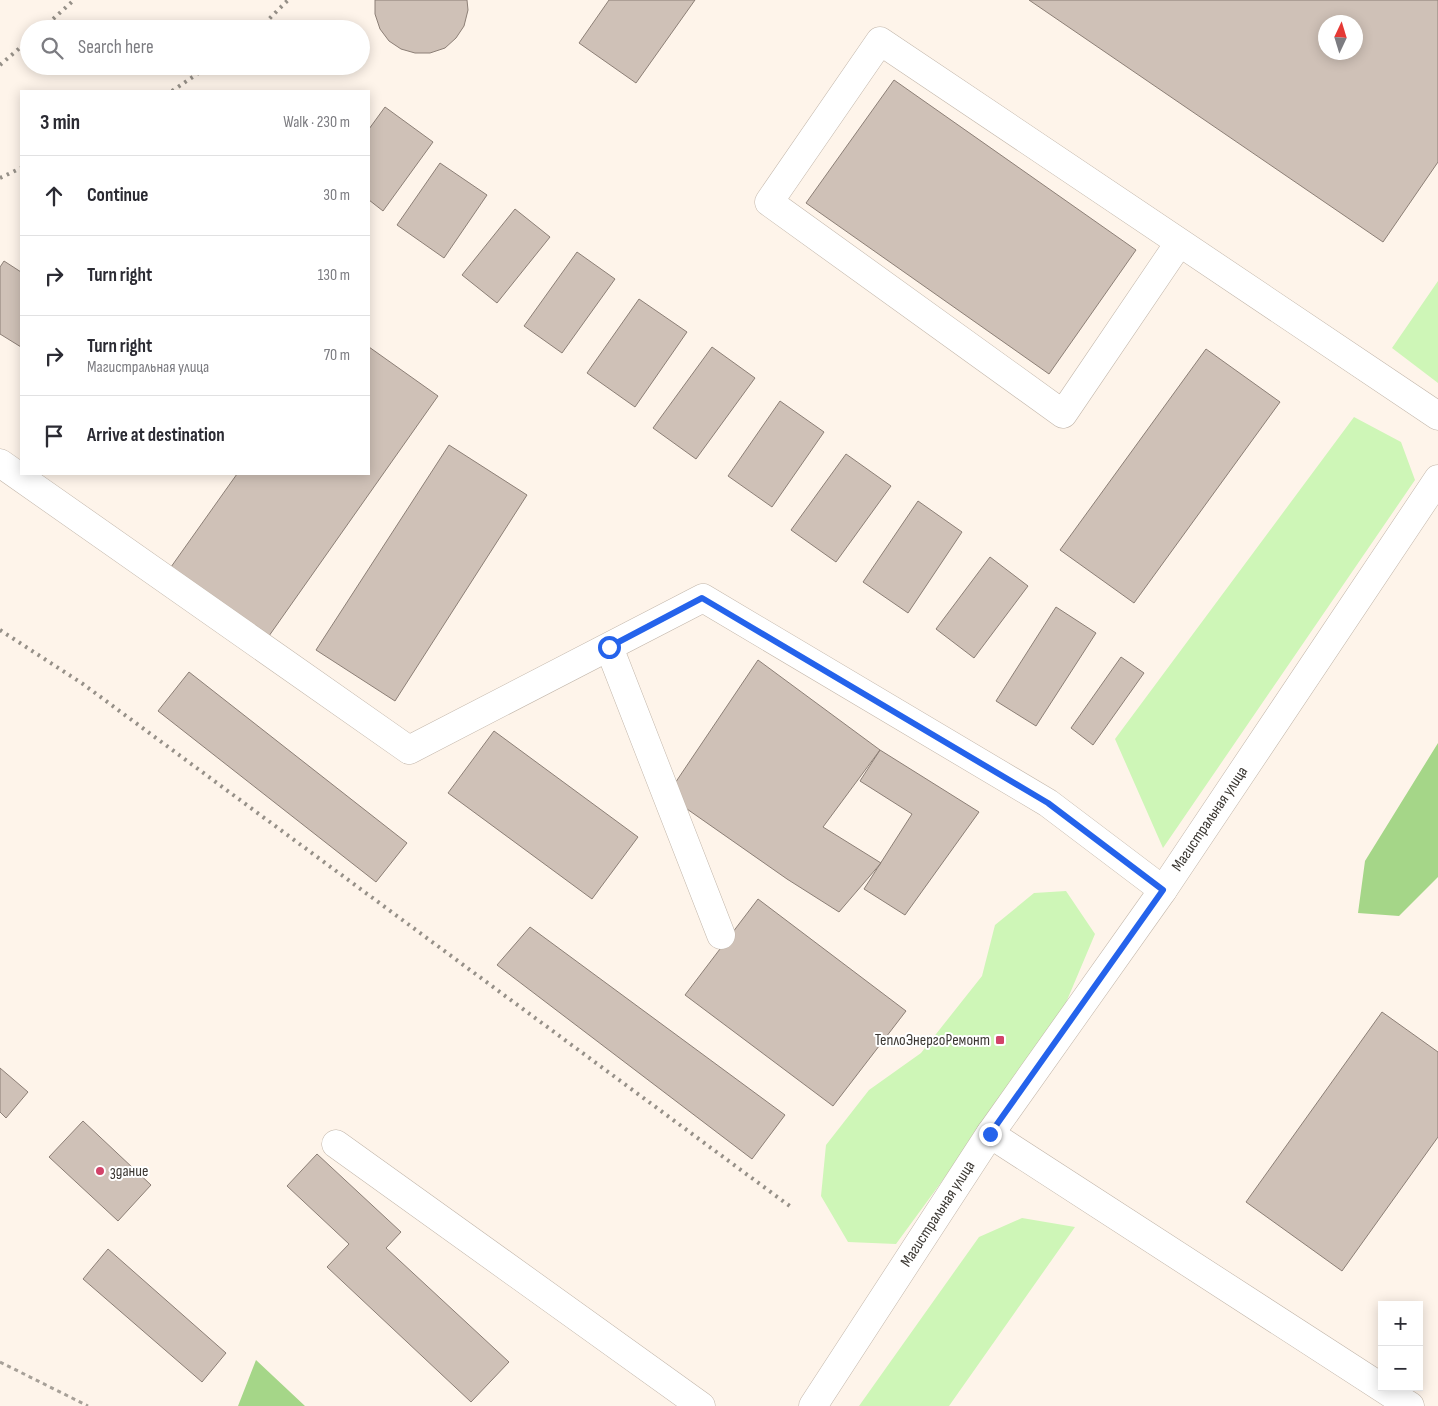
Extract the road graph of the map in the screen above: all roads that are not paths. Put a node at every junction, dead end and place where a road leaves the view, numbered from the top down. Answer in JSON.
{"nodes":[{"id":1,"x":1179,"y":242,"type":"junction"},
{"id":2,"x":1438,"y":416,"type":"edge"},
{"id":3,"x":0,"y":463,"type":"edge"},
{"id":4,"x":1438,"y":479,"type":"edge"},
{"id":5,"x":609,"y":647,"type":"junction"},
{"id":6,"x":1163,"y":890,"type":"junction"},
{"id":7,"x":721,"y":935,"type":"dead end"},
{"id":8,"x":990,"y":1134,"type":"junction"},
{"id":9,"x":336,"y":1144,"type":"dead end"},
{"id":10,"x":701,"y":1406,"type":"edge"},
{"id":11,"x":813,"y":1406,"type":"edge"},
{"id":12,"x":1410,"y":1406,"type":"edge"}],
"edges":[{"from":1,"to":1,"type":"main road"},
{"from":1,"to":2,"type":"main road"},
{"from":3,"to":5,"type":"main road"},
{"from":4,"to":6,"type":"main road","name":"Магистральная улица"},
{"from":5,"to":6,"type":"main road"},
{"from":5,"to":7,"type":"main road"},
{"from":6,"to":8,"type":"main road","name":"Магистральная улица"},
{"from":8,"to":11,"type":"main road","name":"Магистральная улица"},
{"from":8,"to":12,"type":"main road"},
{"from":9,"to":10,"type":"main road"}]}
